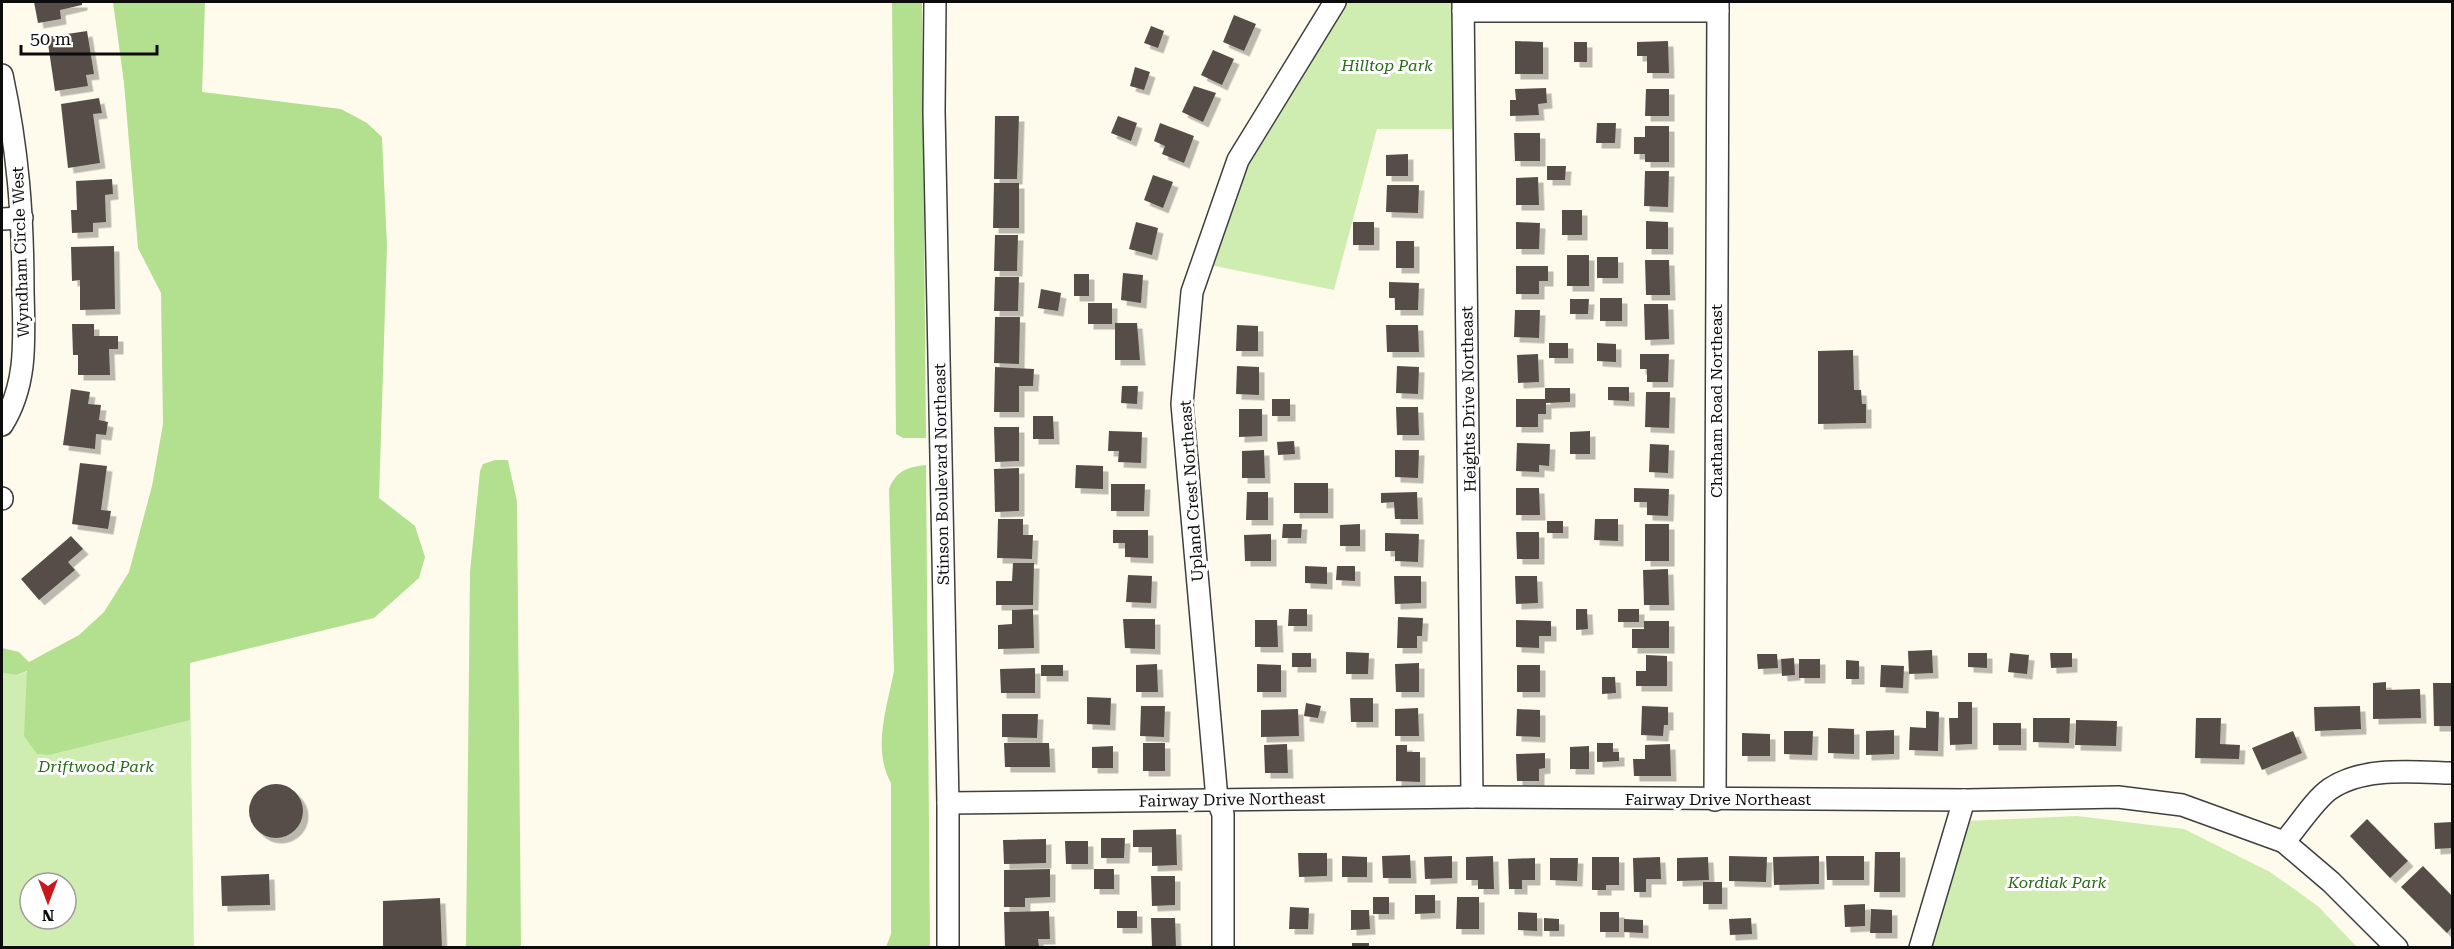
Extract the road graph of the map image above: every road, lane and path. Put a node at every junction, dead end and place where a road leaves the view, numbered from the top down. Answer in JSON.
{"nodes":[{"id":1,"x":935,"y":2,"type":"edge"},
{"id":2,"x":1335,"y":2,"type":"edge"},
{"id":3,"x":1463,"y":6,"type":"edge"},
{"id":4,"x":1718,"y":6,"type":"edge"},
{"id":5,"x":2,"y":75,"type":"edge"},
{"id":6,"x":12,"y":219,"type":"edge"},
{"id":7,"x":2,"y":425,"type":"edge"},
{"id":8,"x":2452,"y":773,"type":"edge"},
{"id":9,"x":1472,"y":797,"type":"junction"},
{"id":10,"x":1217,"y":799,"type":"junction"},
{"id":11,"x":1715,"y":800,"type":"junction"},
{"id":12,"x":1964,"y":800,"type":"junction"},
{"id":13,"x":948,"y":803,"type":"junction"},
{"id":14,"x":2284,"y":843,"type":"junction"},
{"id":15,"x":948,"y":948,"type":"edge"},
{"id":16,"x":1223,"y":948,"type":"edge"},
{"id":17,"x":1920,"y":948,"type":"edge"},
{"id":18,"x":2397,"y":948,"type":"edge"}],
"edges":[{"from":1,"to":13,"type":"street","name":"Stinson Boulevard Northeast"},
{"from":2,"to":10,"type":"street","name":"Upland Crest Northeast"},
{"from":3,"to":4,"type":"street"},
{"from":3,"to":9,"type":"street","name":"Heights Drive Northeast"},
{"from":4,"to":11,"type":"street","name":"Chatham Road Northeast"},
{"from":5,"to":6,"type":"street","name":"Wyndham Circle West"},
{"from":6,"to":7,"type":"street","name":"Wyndham Circle West"},
{"from":8,"to":14,"type":"street"},
{"from":9,"to":10,"type":"street","name":"Fairway Drive Northeast"},
{"from":9,"to":11,"type":"street","name":"Fairway Drive Northeast"},
{"from":10,"to":13,"type":"street","name":"Fairway Drive Northeast"},
{"from":10,"to":16,"type":"street","name":"Upland Crest Northeast"},
{"from":11,"to":12,"type":"street","name":"Fairway Drive Northeast"},
{"from":12,"to":14,"type":"street","name":"Fairway Drive Northeast"},
{"from":12,"to":17,"type":"street"},
{"from":13,"to":15,"type":"street","name":"Stinson Boulevard Northeast"},
{"from":14,"to":18,"type":"street","name":"Fairway Drive Northeast"}]}
